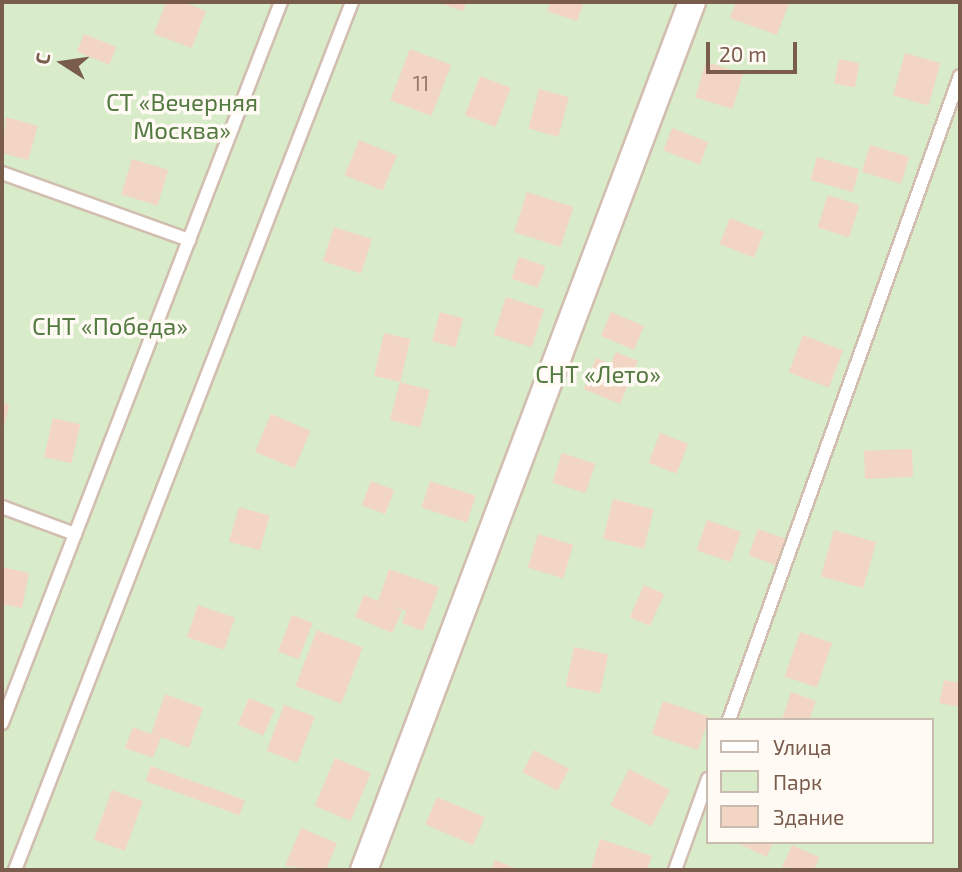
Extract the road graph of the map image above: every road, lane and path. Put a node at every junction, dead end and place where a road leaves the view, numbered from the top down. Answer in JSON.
{"nodes":[{"id":1,"x":281,"y":2,"type":"edge"},
{"id":2,"x":352,"y":2,"type":"edge"},
{"id":3,"x":692,"y":2,"type":"edge"},
{"id":4,"x":960,"y":76,"type":"edge"},
{"id":5,"x":2,"y":173,"type":"edge"},
{"id":6,"x":188,"y":240,"type":"junction"},
{"id":7,"x":2,"y":507,"type":"edge"},
{"id":8,"x":75,"y":534,"type":"junction"},
{"id":9,"x":730,"y":718,"type":"edge"},
{"id":10,"x":2,"y":723,"type":"edge"},
{"id":11,"x":706,"y":785,"type":"edge"},
{"id":12,"x":15,"y":870,"type":"edge"},
{"id":13,"x":364,"y":870,"type":"edge"},
{"id":14,"x":676,"y":870,"type":"edge"}],
"edges":[{"from":1,"to":6,"type":"lane"},
{"from":2,"to":12,"type":"lane"},
{"from":3,"to":13,"type":"street"},
{"from":4,"to":9,"type":"lane"},
{"from":5,"to":6,"type":"lane"},
{"from":6,"to":8,"type":"lane"},
{"from":7,"to":8,"type":"lane"},
{"from":8,"to":10,"type":"lane"},
{"from":11,"to":14,"type":"lane"}]}
